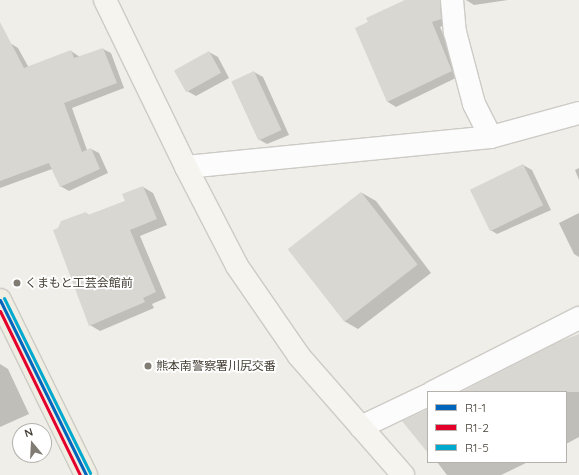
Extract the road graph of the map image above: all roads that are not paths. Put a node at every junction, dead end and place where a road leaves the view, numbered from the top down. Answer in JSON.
{"nodes":[{"id":1,"x":105,"y":0,"type":"edge"},
{"id":2,"x":452,"y":0,"type":"edge"},
{"id":3,"x":579,"y":113,"type":"edge"},
{"id":4,"x":491,"y":137,"type":"junction"},
{"id":5,"x":186,"y":167,"type":"junction"},
{"id":6,"x":0,"y":300,"type":"edge"},
{"id":7,"x":579,"y":318,"type":"edge"},
{"id":8,"x":435,"y":391,"type":"edge"},
{"id":9,"x":427,"y":394,"type":"edge"},
{"id":10,"x":362,"y":427,"type":"junction"},
{"id":11,"x":86,"y":475,"type":"edge"},
{"id":12,"x":403,"y":475,"type":"edge"}],
"edges":[{"from":1,"to":5,"type":"street"},
{"from":2,"to":4,"type":"street"},
{"from":3,"to":4,"type":"street"},
{"from":4,"to":5,"type":"street"},
{"from":5,"to":10,"type":"street"},
{"from":6,"to":11,"type":"main road"},
{"from":7,"to":8,"type":"street"},
{"from":9,"to":10,"type":"street"},
{"from":10,"to":12,"type":"street"}]}
